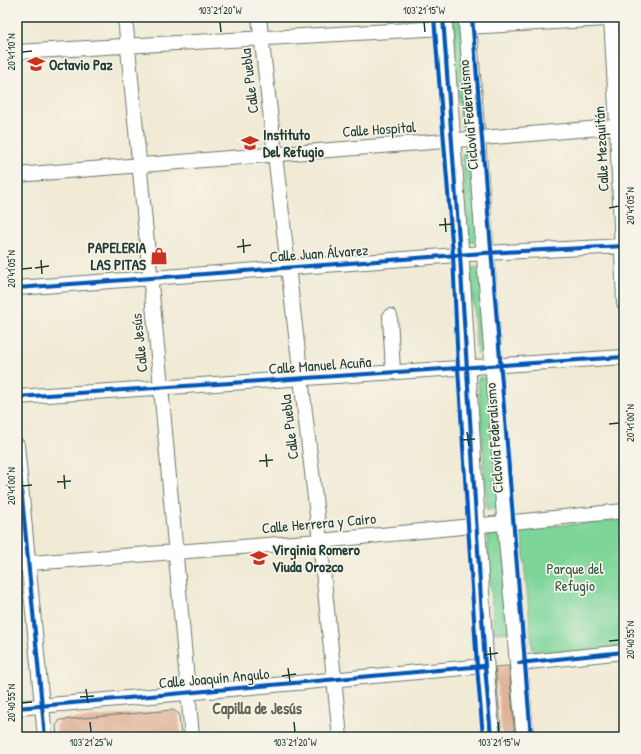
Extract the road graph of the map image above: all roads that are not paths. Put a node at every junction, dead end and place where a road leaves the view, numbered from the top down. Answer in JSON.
{"nodes":[{"id":1,"x":125,"y":17,"type":"edge"},
{"id":2,"x":259,"y":17,"type":"edge"},
{"id":3,"x":615,"y":18,"type":"edge"},
{"id":4,"x":467,"y":22,"type":"edge"},
{"id":5,"x":443,"y":23,"type":"edge"},
{"id":6,"x":261,"y":38,"type":"junction"},
{"id":7,"x":128,"y":46,"type":"junction"},
{"id":8,"x":17,"y":52,"type":"edge"},
{"id":9,"x":621,"y":126,"type":"edge"},
{"id":10,"x":476,"y":138,"type":"junction"},
{"id":11,"x":452,"y":140,"type":"junction"},
{"id":12,"x":275,"y":154,"type":"junction"},
{"id":13,"x":140,"y":165,"type":"junction"},
{"id":14,"x":17,"y":175,"type":"edge"},
{"id":15,"x":622,"y":186,"type":"edge"},
{"id":16,"x":623,"y":246,"type":"edge"},
{"id":17,"x":484,"y":253,"type":"junction"},
{"id":18,"x":460,"y":255,"type":"junction"},
{"id":19,"x":288,"y":267,"type":"junction"},
{"id":20,"x":624,"y":277,"type":"edge"},
{"id":21,"x":150,"y":278,"type":"junction"},
{"id":22,"x":17,"y":288,"type":"edge"},
{"id":23,"x":624,"y":303,"type":"edge"},
{"id":24,"x":390,"y":316,"type":"dead end"},
{"id":25,"x":624,"y":357,"type":"edge"},
{"id":26,"x":494,"y":366,"type":"junction"},
{"id":27,"x":466,"y":368,"type":"junction"},
{"id":28,"x":393,"y":372,"type":"junction"},
{"id":29,"x":301,"y":378,"type":"junction"},
{"id":30,"x":161,"y":387,"type":"junction"},
{"id":31,"x":17,"y":396,"type":"edge"},
{"id":32,"x":17,"y":445,"type":"edge"},
{"id":33,"x":624,"y":511,"type":"edge"},
{"id":34,"x":506,"y":523,"type":"junction"},
{"id":35,"x":476,"y":526,"type":"junction"},
{"id":36,"x":21,"y":536,"type":"edge"},
{"id":37,"x":320,"y":541,"type":"junction"},
{"id":38,"x":176,"y":552,"type":"junction"},
{"id":39,"x":23,"y":564,"type":"edge"},
{"id":40,"x":624,"y":652,"type":"edge"},
{"id":41,"x":519,"y":663,"type":"junction"},
{"id":42,"x":485,"y":666,"type":"junction"},
{"id":43,"x":335,"y":679,"type":"junction"},
{"id":44,"x":188,"y":692,"type":"junction"},
{"id":45,"x":42,"y":706,"type":"junction"},
{"id":46,"x":17,"y":708,"type":"edge"},
{"id":47,"x":44,"y":737,"type":"edge"},
{"id":48,"x":192,"y":737,"type":"edge"},
{"id":49,"x":340,"y":737,"type":"edge"},
{"id":50,"x":491,"y":737,"type":"edge"},
{"id":51,"x":525,"y":737,"type":"edge"}],
"edges":[{"from":1,"to":7,"type":"street","name":"Calle Jesús"},
{"from":2,"to":6,"type":"street","name":"Calle Puebla"},
{"from":3,"to":4,"type":"street"},
{"from":3,"to":9,"type":"street","name":"Calle Mezquitán"},
{"from":4,"to":10,"type":"main road"},
{"from":5,"to":6,"type":"street"},
{"from":5,"to":11,"type":"main road"},
{"from":6,"to":7,"type":"street"},
{"from":6,"to":12,"type":"street","name":"Calle Puebla"},
{"from":7,"to":8,"type":"street"},
{"from":7,"to":13,"type":"street","name":"Calle Jesús"},
{"from":9,"to":10,"type":"street","name":"Calle Hospital"},
{"from":9,"to":15,"type":"street","name":"Calle Mezquitán"},
{"from":10,"to":11,"type":"street","name":"Calle Hospital"},
{"from":10,"to":17,"type":"main road"},
{"from":11,"to":12,"type":"street","name":"Calle Hospital"},
{"from":11,"to":18,"type":"main road"},
{"from":12,"to":13,"type":"street","name":"Calle Hospital"},
{"from":12,"to":19,"type":"street","name":"Calle Puebla"},
{"from":13,"to":14,"type":"street","name":"Calle Hospital"},
{"from":13,"to":21,"type":"street","name":"Calle Jesús"},
{"from":15,"to":16,"type":"street","name":"Calle Mezquitán"},
{"from":16,"to":17,"type":"street","name":"Calle Juan Álvarez"},
{"from":16,"to":20,"type":"street","name":"Calle Mezquitán"},
{"from":17,"to":18,"type":"street","name":"Calle Juan Álvarez"},
{"from":17,"to":26,"type":"main road"},
{"from":18,"to":19,"type":"street","name":"Calle Juan Álvarez"},
{"from":18,"to":27,"type":"main road"},
{"from":19,"to":21,"type":"street","name":"Calle Juan Álvarez"},
{"from":19,"to":29,"type":"street","name":"Calle Puebla"},
{"from":20,"to":23,"type":"street","name":"Calle Mezquitán"},
{"from":21,"to":22,"type":"street","name":"Calle Juan Álvarez"},
{"from":21,"to":30,"type":"street","name":"Calle Jesús"},
{"from":24,"to":28,"type":"street"},
{"from":25,"to":26,"type":"street","name":"Calle Manuel Acuña"},
{"from":26,"to":27,"type":"street","name":"Calle Manuel Acuña"},
{"from":26,"to":34,"type":"main road"},
{"from":27,"to":28,"type":"street","name":"Calle Manuel Acuña"},
{"from":27,"to":35,"type":"main road"},
{"from":28,"to":29,"type":"street","name":"Calle Manuel Acuña"},
{"from":29,"to":30,"type":"street","name":"Calle Manuel Acuña"},
{"from":29,"to":37,"type":"street","name":"Calle Puebla"},
{"from":30,"to":31,"type":"street","name":"Calle Manuel Acuña"},
{"from":30,"to":38,"type":"street","name":"Calle Jesús"},
{"from":32,"to":36,"type":"street"},
{"from":33,"to":34,"type":"street","name":"Calle Herrera y Cairo"},
{"from":34,"to":35,"type":"street","name":"Calle Herrera y Cairo"},
{"from":34,"to":41,"type":"main road"},
{"from":35,"to":37,"type":"street","name":"Calle Herrera y Cairo"},
{"from":35,"to":42,"type":"main road"},
{"from":36,"to":39,"type":"street"},
{"from":37,"to":38,"type":"street","name":"Calle Herrera y Cairo"},
{"from":37,"to":43,"type":"street","name":"Calle Puebla"},
{"from":38,"to":39,"type":"street","name":"Calle Herrera y Cairo"},
{"from":38,"to":44,"type":"street","name":"Calle Jesús"},
{"from":39,"to":45,"type":"street"},
{"from":40,"to":41,"type":"street"},
{"from":41,"to":51,"type":"main road"},
{"from":42,"to":43,"type":"street","name":"Calle Joaquín Angulo"},
{"from":42,"to":50,"type":"main road"},
{"from":43,"to":44,"type":"street","name":"Calle Joaquín Angulo"},
{"from":43,"to":49,"type":"street","name":"Calle Puebla"},
{"from":44,"to":45,"type":"street","name":"Calle Joaquín Angulo"},
{"from":44,"to":48,"type":"street","name":"Calle Jesús"},
{"from":45,"to":46,"type":"street","name":"Calle Joaquín Angulo"},
{"from":45,"to":47,"type":"street"}]}
